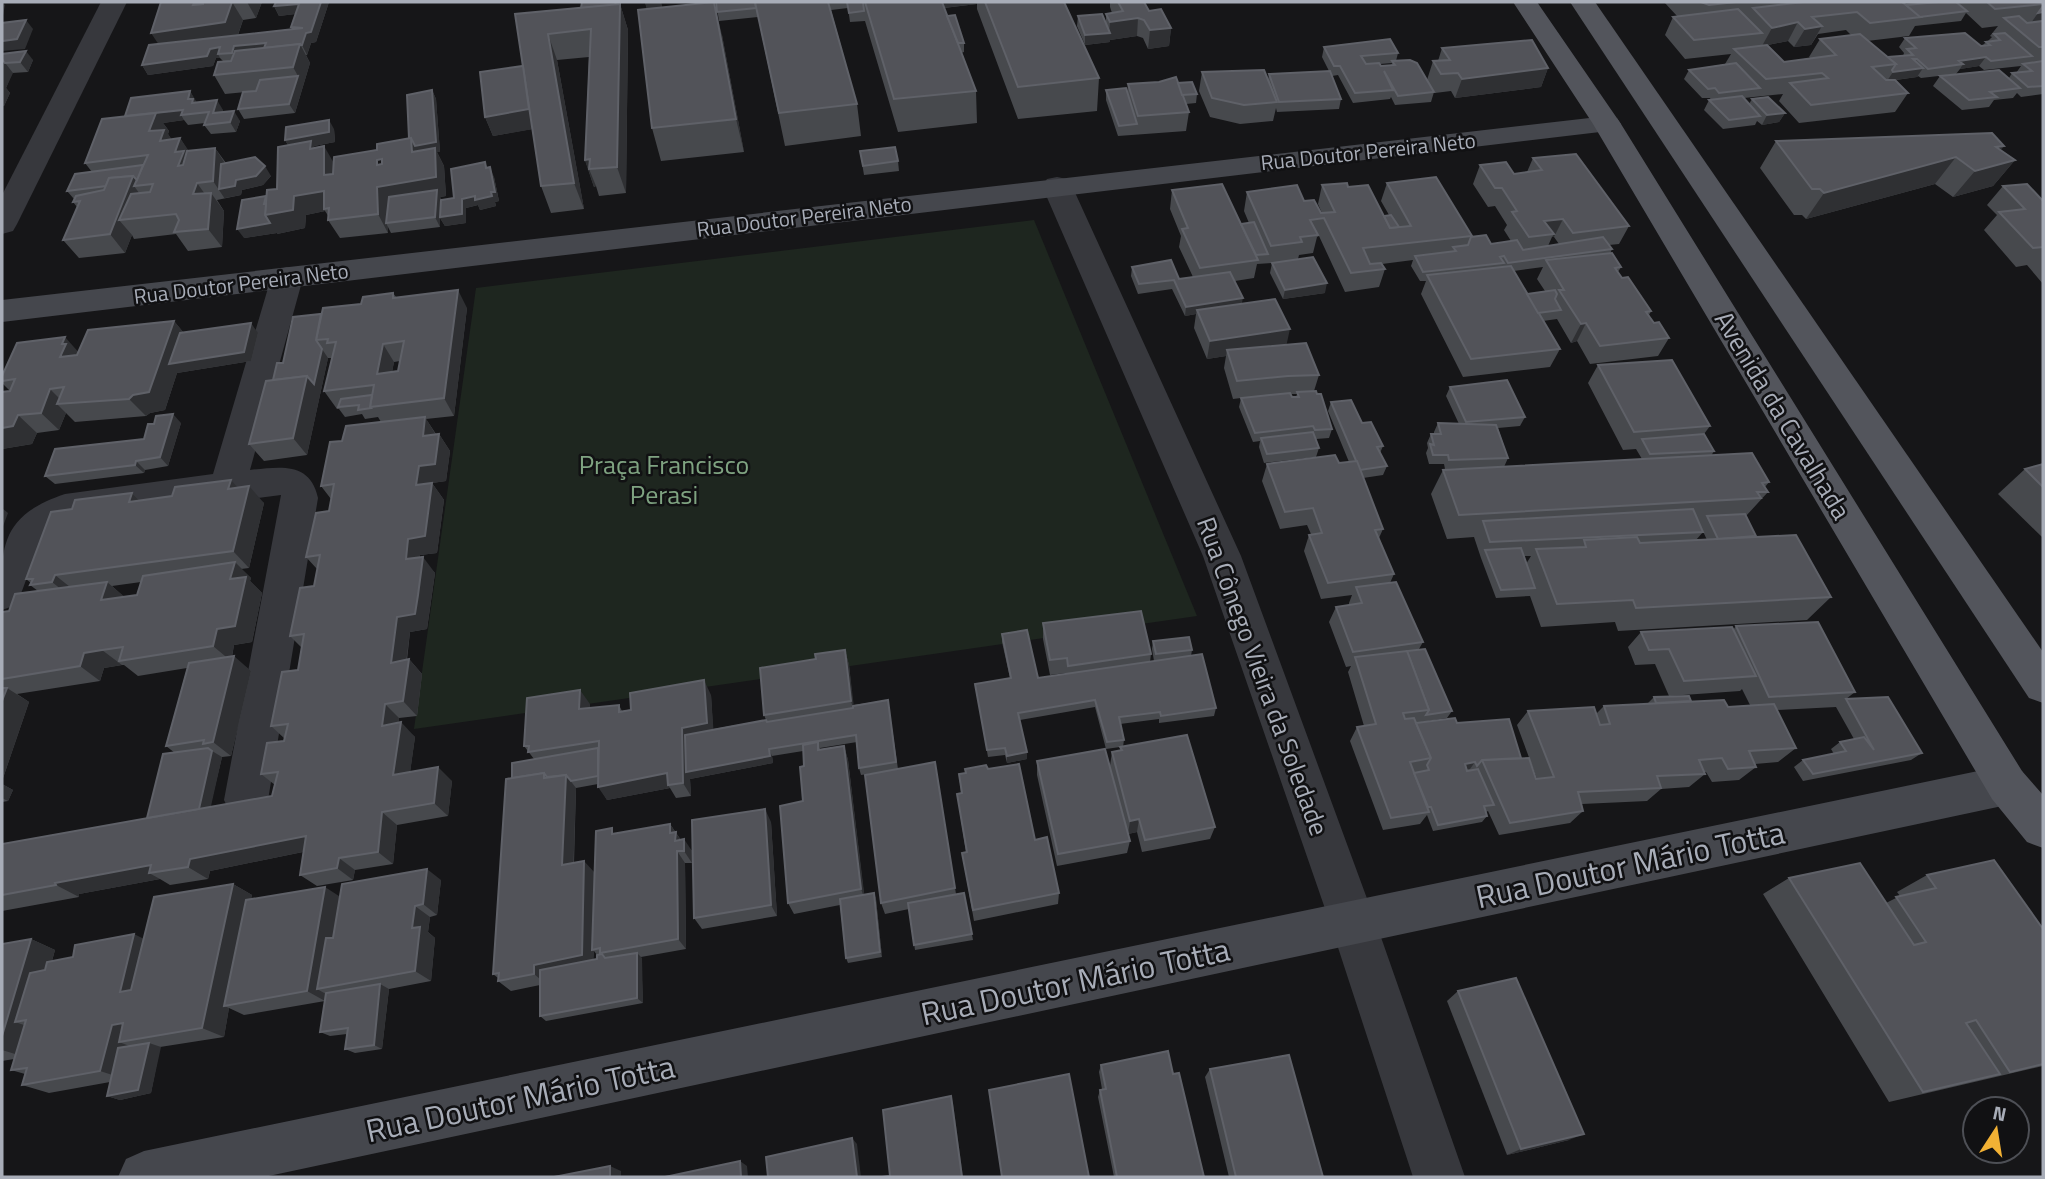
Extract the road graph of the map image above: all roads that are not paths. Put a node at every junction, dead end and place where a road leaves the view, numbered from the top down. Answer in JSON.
{"nodes":[{"id":1,"x":114,"y":2,"type":"edge"},
{"id":2,"x":1525,"y":2,"type":"edge"},
{"id":3,"x":1583,"y":2,"type":"edge"},
{"id":4,"x":1607,"y":124,"type":"junction"},
{"id":5,"x":1058,"y":186,"type":"junction"},
{"id":6,"x":2,"y":224,"type":"edge"},
{"id":7,"x":287,"y":278,"type":"junction"},
{"id":8,"x":2,"y":311,"type":"edge"},
{"id":9,"x":227,"y":486,"type":"junction"},
{"id":10,"x":2,"y":594,"type":"edge"},
{"id":11,"x":2043,"y":685,"type":"edge"},
{"id":12,"x":2025,"y":791,"type":"edge"},
{"id":13,"x":246,"y":800,"type":"edge"},
{"id":14,"x":2043,"y":827,"type":"edge"},
{"id":15,"x":1353,"y":923,"type":"junction"},
{"id":16,"x":144,"y":1177,"type":"edge"},
{"id":17,"x":1439,"y":1177,"type":"edge"}],
"edges":[{"from":1,"to":6,"type":"street"},
{"from":2,"to":4,"type":"main road","name":"Avenida da Cavalhada"},
{"from":3,"to":11,"type":"main road"},
{"from":4,"to":5,"type":"street","name":"Rua Doutor Pereira Neto"},
{"from":4,"to":12,"type":"main road","name":"Avenida da Cavalhada"},
{"from":5,"to":7,"type":"street","name":"Rua Doutor Pereira Neto"},
{"from":5,"to":15,"type":"street","name":"Rua Cônego Vieira da Soledade"},
{"from":7,"to":8,"type":"street","name":"Rua Doutor Pereira Neto"},
{"from":7,"to":9,"type":"street"},
{"from":9,"to":10,"type":"street"},
{"from":9,"to":13,"type":"street"},
{"from":12,"to":14,"type":"main road","name":"Avenida da Cavalhada"},
{"from":12,"to":15,"type":"street","name":"Rua Doutor Mário Totta"},
{"from":15,"to":16,"type":"street","name":"Rua Doutor Mário Totta"},
{"from":15,"to":17,"type":"street","name":"Rua Cônego Vieira da Soledade"}]}
